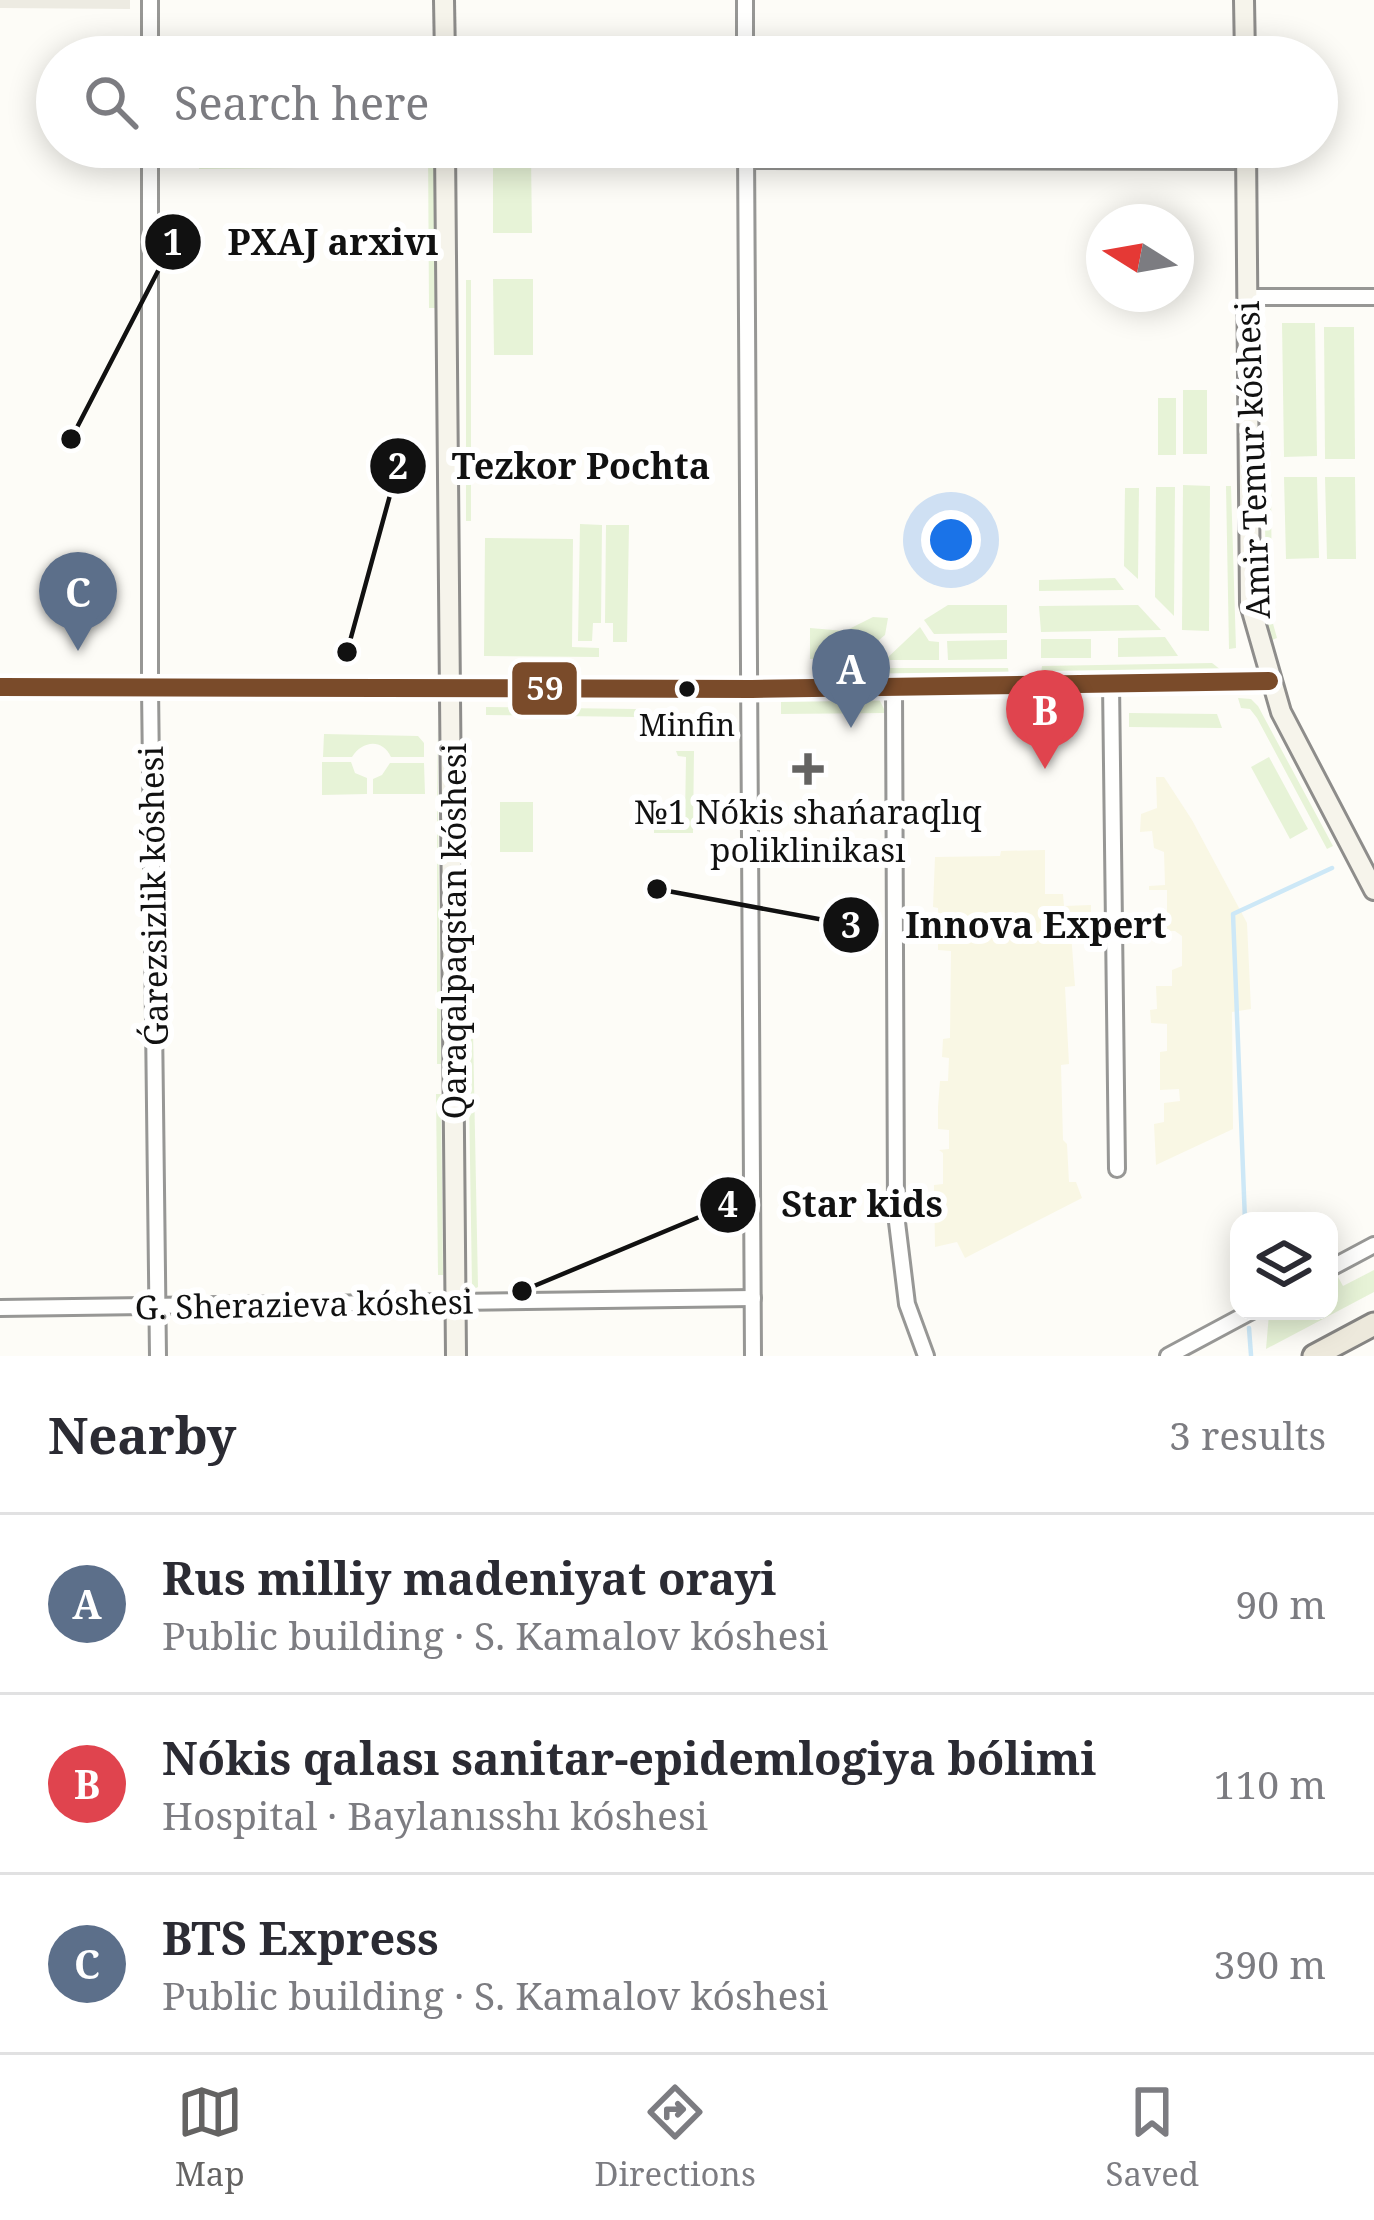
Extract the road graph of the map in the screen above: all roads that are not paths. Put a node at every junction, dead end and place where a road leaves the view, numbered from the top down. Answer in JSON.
{"nodes":[{"id":1,"x":150,"y":0,"type":"edge"},
{"id":2,"x":445,"y":0,"type":"edge"},
{"id":3,"x":745,"y":0,"type":"edge"},
{"id":4,"x":1244,"y":0,"type":"edge"},
{"id":5,"x":150,"y":36,"type":"edge"},
{"id":6,"x":445,"y":36,"type":"edge"},
{"id":7,"x":745,"y":36,"type":"edge"},
{"id":8,"x":1245,"y":36,"type":"edge"},
{"id":9,"x":150,"y":168,"type":"edge"},
{"id":10,"x":446,"y":168,"type":"edge"},
{"id":11,"x":746,"y":168,"type":"edge"},
{"id":12,"x":1246,"y":168,"type":"edge"},
{"id":13,"x":1247,"y":297,"type":"junction"},
{"id":14,"x":1374,"y":297,"type":"edge"},
{"id":15,"x":1269,"y":681,"type":"junction"},
{"id":16,"x":1111,"y":683,"type":"junction"},
{"id":17,"x":453,"y":686,"type":"junction"},
{"id":18,"x":0,"y":687,"type":"edge"},
{"id":19,"x":150,"y":687,"type":"junction"},
{"id":20,"x":894,"y":687,"type":"junction"},
{"id":21,"x":752,"y":689,"type":"junction"},
{"id":22,"x":1374,"y":890,"type":"edge"},
{"id":23,"x":1117,"y":1168,"type":"dead end"},
{"id":24,"x":1374,"y":1245,"type":"edge"},
{"id":25,"x":1338,"y":1264,"type":"edge"},
{"id":26,"x":753,"y":1298,"type":"junction"},
{"id":27,"x":455,"y":1302,"type":"junction"},
{"id":28,"x":158,"y":1305,"type":"junction"},
{"id":29,"x":0,"y":1308,"type":"edge"},
{"id":30,"x":1235,"y":1320,"type":"edge"},
{"id":31,"x":1374,"y":1324,"type":"edge"},
{"id":32,"x":158,"y":1356,"type":"edge"},
{"id":33,"x":456,"y":1356,"type":"edge"},
{"id":34,"x":753,"y":1356,"type":"edge"},
{"id":35,"x":926,"y":1356,"type":"edge"},
{"id":36,"x":1168,"y":1356,"type":"edge"},
{"id":37,"x":1314,"y":1356,"type":"edge"}],
"edges":[{"from":1,"to":5,"type":"street"},
{"from":2,"to":6,"type":"street"},
{"from":3,"to":7,"type":"street"},
{"from":4,"to":8,"type":"street"},
{"from":9,"to":19,"type":"street","name":"Ǵarezsizlik kóshesi"},
{"from":10,"to":17,"type":"street","name":"Qaraqalpaqstan kóshesi"},
{"from":11,"to":21,"type":"street"},
{"from":12,"to":13,"type":"street","name":"Amir Temur kóshesi"},
{"from":13,"to":14,"type":"street"},
{"from":13,"to":15,"type":"street","name":"Amir Temur kóshesi"},
{"from":15,"to":16,"type":"street"},
{"from":15,"to":22,"type":"street","name":"Amir Temur kóshesi"},
{"from":16,"to":20,"type":"street"},
{"from":16,"to":23,"type":"street"},
{"from":17,"to":19,"type":"street"},
{"from":17,"to":21,"type":"street"},
{"from":17,"to":27,"type":"street","name":"Qaraqalpaqstan kóshesi"},
{"from":18,"to":19,"type":"street"},
{"from":19,"to":28,"type":"street","name":"Ǵarezsizlik kóshesi"},
{"from":20,"to":21,"type":"street"},
{"from":20,"to":35,"type":"street"},
{"from":21,"to":26,"type":"street"},
{"from":24,"to":25,"type":"street"},
{"from":26,"to":27,"type":"street","name":"G. Sherazieva kóshesi"},
{"from":26,"to":34,"type":"street"},
{"from":27,"to":28,"type":"street","name":"G. Sherazieva kóshesi"},
{"from":27,"to":33,"type":"street","name":"Qaraqalpaqstan kóshesi"},
{"from":28,"to":29,"type":"street","name":"G. Sherazieva kóshesi"},
{"from":28,"to":32,"type":"street","name":"Ǵarezsizlik kóshesi"},
{"from":30,"to":36,"type":"street"},
{"from":31,"to":37,"type":"main road"}]}
